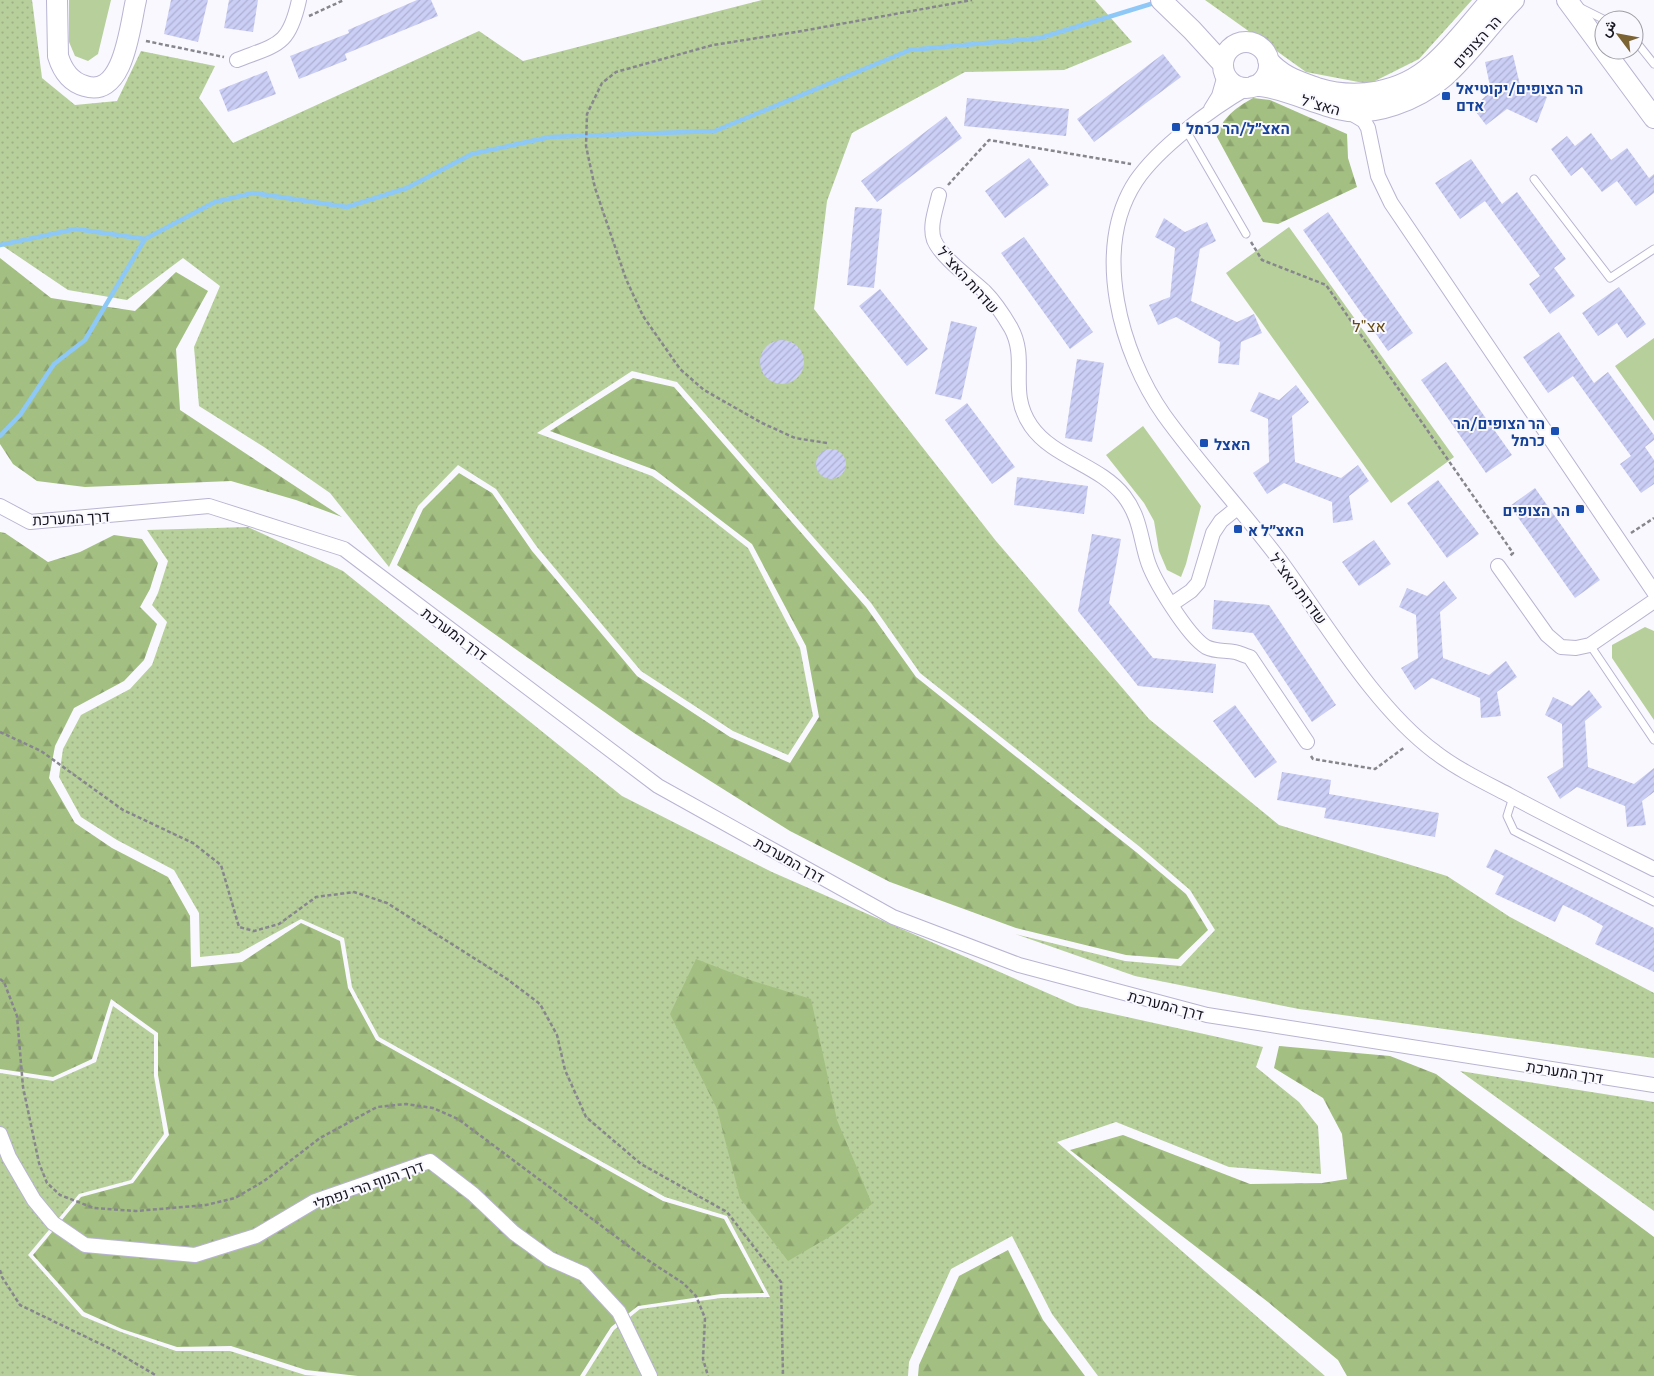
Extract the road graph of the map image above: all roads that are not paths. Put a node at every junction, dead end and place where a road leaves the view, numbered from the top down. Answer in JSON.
{"nodes":[{"id":1,"x":56,"y":0,"type":"edge"},
{"id":2,"x":136,"y":0,"type":"edge"},
{"id":3,"x":299,"y":0,"type":"edge"},
{"id":4,"x":1161,"y":0,"type":"edge"},
{"id":5,"x":1491,"y":0,"type":"edge"},
{"id":6,"x":1514,"y":0,"type":"edge"},
{"id":7,"x":1566,"y":1,"type":"edge"},
{"id":8,"x":1594,"y":15,"type":"edge"},
{"id":9,"x":1182,"y":20,"type":"junction"},
{"id":10,"x":1237,"y":44,"type":"junction"},
{"id":11,"x":1644,"y":52,"type":"edge"},
{"id":12,"x":237,"y":60,"type":"road end"},
{"id":13,"x":1268,"y":60,"type":"junction"},
{"id":14,"x":1654,"y":64,"type":"edge"},
{"id":15,"x":1224,"y":70,"type":"junction"},
{"id":16,"x":1251,"y":87,"type":"junction"},
{"id":17,"x":1358,"y":95,"type":"joint"},
{"id":18,"x":1388,"y":106,"type":"junction"},
{"id":19,"x":1346,"y":111,"type":"junction"},
{"id":20,"x":1654,"y":118,"type":"edge"},
{"id":21,"x":1192,"y":128,"type":"junction"},
{"id":22,"x":1371,"y":136,"type":"junction"},
{"id":23,"x":1534,"y":179,"type":"dead end"},
{"id":24,"x":939,"y":195,"type":"road end"},
{"id":25,"x":1246,"y":234,"type":"road end"},
{"id":26,"x":1654,"y":249,"type":"edge"},
{"id":27,"x":0,"y":506,"type":"edge"},
{"id":28,"x":1237,"y":508,"type":"junction"},
{"id":29,"x":1498,"y":566,"type":"road end"},
{"id":30,"x":1654,"y":592,"type":"edge"},
{"id":31,"x":1654,"y":601,"type":"edge"},
{"id":32,"x":1172,"y":604,"type":"junction"},
{"id":33,"x":1590,"y":645,"type":"junction"},
{"id":34,"x":1654,"y":740,"type":"edge"},
{"id":35,"x":1307,"y":742,"type":"road end"},
{"id":36,"x":1513,"y":797,"type":"junction"},
{"id":37,"x":1654,"y":869,"type":"edge"},
{"id":38,"x":1654,"y":902,"type":"edge"},
{"id":39,"x":1654,"y":1085,"type":"edge"},
{"id":40,"x":0,"y":1134,"type":"edge"},
{"id":41,"x":650,"y":1376,"type":"edge"}],
"edges":[{"from":1,"to":2,"type":"street"},
{"from":3,"to":12,"type":"street"},
{"from":4,"to":9,"type":"street"},
{"from":5,"to":17,"type":"street","name":"הר הצופים"},
{"from":6,"to":18,"type":"street","name":"הר הצופים"},
{"from":7,"to":8,"type":"lane"},
{"from":7,"to":20,"type":"street"},
{"from":9,"to":10,"type":"street"},
{"from":9,"to":15,"type":"street"},
{"from":10,"to":13,"type":"street"},
{"from":10,"to":15,"type":"street"},
{"from":11,"to":14,"type":"lane"},
{"from":13,"to":16,"type":"street"},
{"from":13,"to":17,"type":"street","name":"האצ\"ל"},
{"from":15,"to":16,"type":"street"},
{"from":15,"to":21,"type":"street","name":"שדרות האצ\"ל"},
{"from":16,"to":19,"type":"street","name":"האצ\"ל"},
{"from":16,"to":21,"type":"street","name":"שדרות האצ\"ל"},
{"from":18,"to":19,"type":"street","name":"האצ\"ל"},
{"from":18,"to":22,"type":"street"},
{"from":19,"to":22,"type":"street"},
{"from":21,"to":25,"type":"lane"},
{"from":21,"to":28,"type":"street","name":"שדרות האצ\"ל"},
{"from":22,"to":30,"type":"street"},
{"from":23,"to":26,"type":"lane"},
{"from":24,"to":32,"type":"street","name":"שדרות האצ\"ל"},
{"from":27,"to":39,"type":"street","name":"דרך המערכת"},
{"from":28,"to":32,"type":"street"},
{"from":28,"to":36,"type":"street","name":"שדרות האצ\"ל"},
{"from":29,"to":33,"type":"street"},
{"from":31,"to":33,"type":"street"},
{"from":32,"to":35,"type":"street","name":"שדרות האצ\"ל"},
{"from":33,"to":34,"type":"lane"},
{"from":36,"to":37,"type":"street","name":"שדרות האצ\"ל"},
{"from":36,"to":38,"type":"lane"},
{"from":40,"to":41,"type":"street","name":"דרך הנוף הרי נפתלי"}]}
